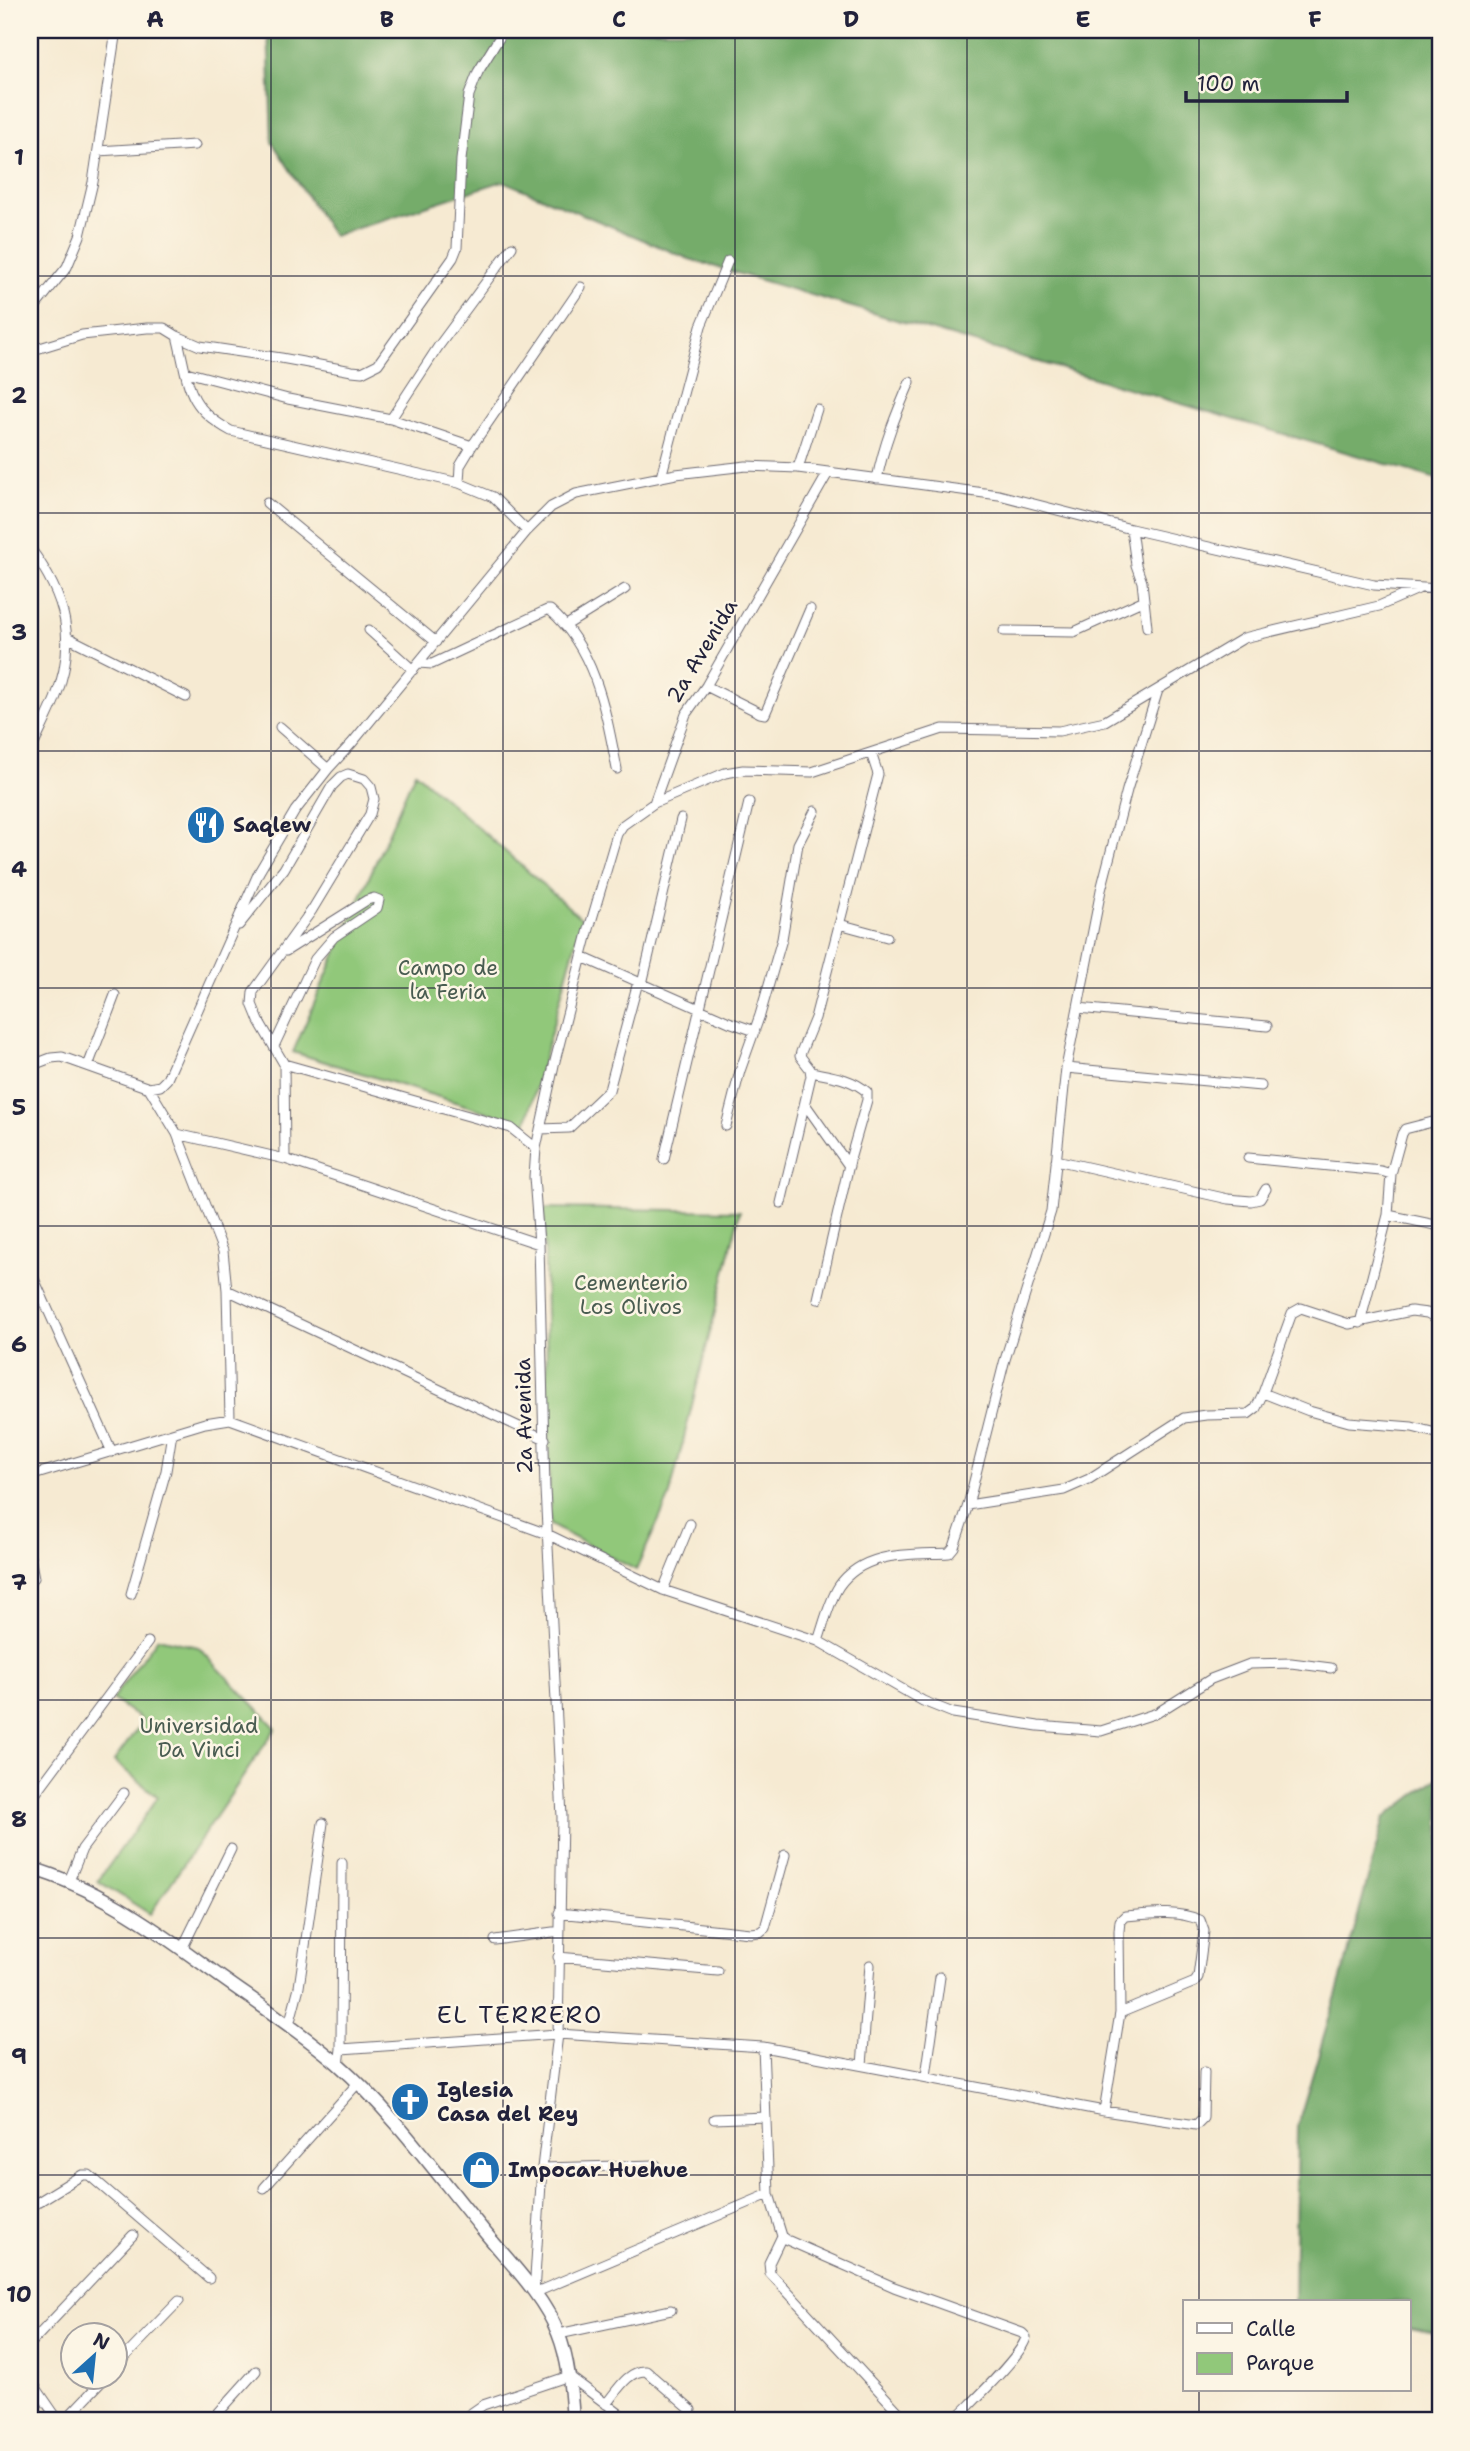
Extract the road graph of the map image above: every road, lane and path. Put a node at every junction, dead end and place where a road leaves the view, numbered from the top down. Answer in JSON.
{"nodes":[{"id":1,"x":116,"y":30,"type":"edge"},
{"id":2,"x":504,"y":30,"type":"edge"},
{"id":3,"x":195,"y":145,"type":"dead end"},
{"id":4,"x":98,"y":151,"type":"junction"},
{"id":5,"x":512,"y":247,"type":"dead end"},
{"id":6,"x":728,"y":261,"type":"dead end"},
{"id":7,"x":581,"y":287,"type":"dead end"},
{"id":8,"x":30,"y":313,"type":"edge"},
{"id":9,"x":177,"y":336,"type":"junction"},
{"id":10,"x":30,"y":351,"type":"edge"},
{"id":11,"x":186,"y":372,"type":"junction"},
{"id":12,"x":911,"y":382,"type":"dead end"},
{"id":13,"x":817,"y":408,"type":"dead end"},
{"id":14,"x":391,"y":419,"type":"junction"},
{"id":15,"x":472,"y":446,"type":"junction"},
{"id":16,"x":799,"y":468,"type":"junction"},
{"id":17,"x":828,"y":473,"type":"junction"},
{"id":18,"x":661,"y":477,"type":"junction"},
{"id":19,"x":877,"y":479,"type":"junction"},
{"id":20,"x":459,"y":483,"type":"junction"},
{"id":21,"x":267,"y":503,"type":"dead end"},
{"id":22,"x":1131,"y":529,"type":"junction"},
{"id":23,"x":527,"y":531,"type":"junction"},
{"id":24,"x":30,"y":548,"type":"edge"},
{"id":25,"x":625,"y":589,"type":"dead end"},
{"id":26,"x":1418,"y":589,"type":"junction"},
{"id":27,"x":1440,"y":589,"type":"edge"},
{"id":28,"x":1142,"y":601,"type":"junction"},
{"id":29,"x":810,"y":609,"type":"dead end"},
{"id":30,"x":565,"y":626,"type":"junction"},
{"id":31,"x":1147,"y":627,"type":"dead end"},
{"id":32,"x":369,"y":630,"type":"dead end"},
{"id":33,"x":1004,"y":631,"type":"dead end"},
{"id":34,"x":68,"y":637,"type":"junction"},
{"id":35,"x":436,"y":642,"type":"junction"},
{"id":36,"x":416,"y":666,"type":"junction"},
{"id":37,"x":706,"y":686,"type":"junction"},
{"id":38,"x":1158,"y":690,"type":"junction"},
{"id":39,"x":186,"y":697,"type":"dead end"},
{"id":40,"x":280,"y":727,"type":"dead end"},
{"id":41,"x":30,"y":753,"type":"edge"},
{"id":42,"x":871,"y":753,"type":"junction"},
{"id":43,"x":328,"y":769,"type":"junction"},
{"id":44,"x":617,"y":769,"type":"dead end"},
{"id":45,"x":749,"y":802,"type":"dead end"},
{"id":46,"x":654,"y":803,"type":"junction"},
{"id":47,"x":814,"y":811,"type":"dead end"},
{"id":48,"x":681,"y":820,"type":"dead end"},
{"id":49,"x":839,"y":924,"type":"junction"},
{"id":50,"x":228,"y":937,"type":"junction"},
{"id":51,"x":887,"y":937,"type":"dead end"},
{"id":52,"x":279,"y":956,"type":"junction"},
{"id":53,"x":582,"y":957,"type":"junction"},
{"id":54,"x":640,"y":983,"type":"junction"},
{"id":55,"x":116,"y":995,"type":"dead end"},
{"id":56,"x":1078,"y":1007,"type":"junction"},
{"id":57,"x":699,"y":1009,"type":"junction"},
{"id":58,"x":1267,"y":1026,"type":"dead end"},
{"id":59,"x":755,"y":1031,"type":"junction"},
{"id":60,"x":274,"y":1046,"type":"junction"},
{"id":61,"x":284,"y":1064,"type":"junction"},
{"id":62,"x":30,"y":1066,"type":"edge"},
{"id":63,"x":88,"y":1066,"type":"junction"},
{"id":64,"x":1066,"y":1068,"type":"junction"},
{"id":65,"x":811,"y":1072,"type":"junction"},
{"id":66,"x":1261,"y":1086,"type":"dead end"},
{"id":67,"x":149,"y":1088,"type":"junction"},
{"id":68,"x":805,"y":1104,"type":"junction"},
{"id":69,"x":1440,"y":1120,"type":"edge"},
{"id":70,"x":726,"y":1126,"type":"dead end"},
{"id":71,"x":540,"y":1129,"type":"junction"},
{"id":72,"x":177,"y":1134,"type":"junction"},
{"id":73,"x":536,"y":1148,"type":"junction"},
{"id":74,"x":1248,"y":1158,"type":"dead end"},
{"id":75,"x":285,"y":1159,"type":"junction"},
{"id":76,"x":664,"y":1159,"type":"dead end"},
{"id":77,"x":1056,"y":1160,"type":"junction"},
{"id":78,"x":849,"y":1166,"type":"junction"},
{"id":79,"x":1391,"y":1174,"type":"junction"},
{"id":80,"x":1266,"y":1189,"type":"dead end"},
{"id":81,"x":781,"y":1203,"type":"dead end"},
{"id":82,"x":1388,"y":1215,"type":"junction"},
{"id":83,"x":1440,"y":1226,"type":"edge"},
{"id":84,"x":539,"y":1244,"type":"junction"},
{"id":85,"x":30,"y":1270,"type":"edge"},
{"id":86,"x":227,"y":1290,"type":"junction"},
{"id":87,"x":818,"y":1299,"type":"dead end"},
{"id":88,"x":1440,"y":1320,"type":"edge"},
{"id":89,"x":1360,"y":1323,"type":"junction"},
{"id":90,"x":1263,"y":1393,"type":"junction"},
{"id":91,"x":230,"y":1419,"type":"junction"},
{"id":92,"x":172,"y":1433,"type":"junction"},
{"id":93,"x":1440,"y":1434,"type":"edge"},
{"id":94,"x":545,"y":1439,"type":"junction"},
{"id":95,"x":112,"y":1452,"type":"junction"},
{"id":96,"x":30,"y":1476,"type":"edge"},
{"id":97,"x":968,"y":1505,"type":"junction"},
{"id":98,"x":691,"y":1524,"type":"dead end"},
{"id":99,"x":547,"y":1534,"type":"junction"},
{"id":100,"x":30,"y":1557,"type":"edge"},
{"id":101,"x":34,"y":1578,"type":"dead end"},
{"id":102,"x":663,"y":1590,"type":"junction"},
{"id":103,"x":131,"y":1594,"type":"dead end"},
{"id":104,"x":818,"y":1641,"type":"junction"},
{"id":105,"x":148,"y":1642,"type":"dead end"},
{"id":106,"x":1331,"y":1668,"type":"dead end"},
{"id":107,"x":124,"y":1793,"type":"dead end"},
{"id":108,"x":30,"y":1801,"type":"edge"},
{"id":109,"x":323,"y":1823,"type":"dead end"},
{"id":110,"x":231,"y":1849,"type":"dead end"},
{"id":111,"x":785,"y":1856,"type":"dead end"},
{"id":112,"x":342,"y":1863,"type":"dead end"},
{"id":113,"x":30,"y":1868,"type":"edge"},
{"id":114,"x":69,"y":1881,"type":"junction"},
{"id":115,"x":559,"y":1913,"type":"junction"},
{"id":116,"x":560,"y":1931,"type":"junction"},
{"id":117,"x":495,"y":1940,"type":"dead end"},
{"id":118,"x":182,"y":1949,"type":"junction"},
{"id":119,"x":558,"y":1956,"type":"junction"},
{"id":120,"x":870,"y":1965,"type":"dead end"},
{"id":121,"x":718,"y":1971,"type":"dead end"},
{"id":122,"x":940,"y":1977,"type":"dead end"},
{"id":123,"x":1120,"y":2012,"type":"junction"},
{"id":124,"x":289,"y":2025,"type":"junction"},
{"id":125,"x":558,"y":2034,"type":"junction"},
{"id":126,"x":763,"y":2047,"type":"junction"},
{"id":127,"x":341,"y":2049,"type":"junction"},
{"id":128,"x":339,"y":2065,"type":"junction"},
{"id":129,"x":862,"y":2066,"type":"junction"},
{"id":130,"x":1204,"y":2072,"type":"dead end"},
{"id":131,"x":926,"y":2076,"type":"junction"},
{"id":132,"x":358,"y":2083,"type":"junction"},
{"id":133,"x":1104,"y":2111,"type":"junction"},
{"id":134,"x":766,"y":2117,"type":"junction"},
{"id":135,"x":714,"y":2119,"type":"dead end"},
{"id":136,"x":656,"y":2165,"type":"dead end"},
{"id":137,"x":542,"y":2168,"type":"junction"},
{"id":138,"x":264,"y":2188,"type":"dead end"},
{"id":139,"x":769,"y":2193,"type":"junction"},
{"id":140,"x":30,"y":2207,"type":"edge"},
{"id":141,"x":133,"y":2235,"type":"dead end"},
{"id":142,"x":782,"y":2236,"type":"junction"},
{"id":143,"x":209,"y":2278,"type":"dead end"},
{"id":144,"x":534,"y":2292,"type":"junction"},
{"id":145,"x":179,"y":2301,"type":"dead end"},
{"id":146,"x":671,"y":2310,"type":"dead end"},
{"id":147,"x":559,"y":2334,"type":"junction"},
{"id":148,"x":30,"y":2344,"type":"edge"},
{"id":149,"x":130,"y":2352,"type":"edge"},
{"id":150,"x":256,"y":2371,"type":"dead end"},
{"id":151,"x":569,"y":2376,"type":"junction"},
{"id":152,"x":30,"y":2379,"type":"edge"},
{"id":153,"x":91,"y":2392,"type":"edge"},
{"id":154,"x":606,"y":2404,"type":"junction"},
{"id":155,"x":691,"y":2410,"type":"dead end"},
{"id":156,"x":61,"y":2421,"type":"edge"},
{"id":157,"x":211,"y":2421,"type":"edge"},
{"id":158,"x":460,"y":2421,"type":"edge"},
{"id":159,"x":573,"y":2421,"type":"edge"},
{"id":160,"x":629,"y":2421,"type":"edge"},
{"id":161,"x":907,"y":2421,"type":"edge"},
{"id":162,"x":954,"y":2421,"type":"edge"}],
"edges":[{"from":1,"to":4,"type":"street"},
{"from":2,"to":9,"type":"street"},
{"from":3,"to":4,"type":"street"},
{"from":4,"to":8,"type":"street"},
{"from":5,"to":14,"type":"street"},
{"from":6,"to":18,"type":"street"},
{"from":7,"to":15,"type":"street"},
{"from":9,"to":10,"type":"street"},
{"from":9,"to":11,"type":"street"},
{"from":11,"to":14,"type":"street"},
{"from":11,"to":20,"type":"street"},
{"from":12,"to":19,"type":"street"},
{"from":13,"to":16,"type":"street"},
{"from":14,"to":15,"type":"street"},
{"from":15,"to":20,"type":"street"},
{"from":16,"to":17,"type":"street"},
{"from":16,"to":18,"type":"street"},
{"from":17,"to":19,"type":"street"},
{"from":17,"to":37,"type":"street","name":"2a Avenida"},
{"from":18,"to":23,"type":"street"},
{"from":19,"to":22,"type":"street"},
{"from":20,"to":23,"type":"street"},
{"from":21,"to":35,"type":"street"},
{"from":22,"to":26,"type":"street"},
{"from":22,"to":28,"type":"street"},
{"from":23,"to":35,"type":"street"},
{"from":24,"to":34,"type":"street"},
{"from":25,"to":30,"type":"street"},
{"from":26,"to":27,"type":"street"},
{"from":26,"to":38,"type":"street"},
{"from":28,"to":31,"type":"street"},
{"from":28,"to":33,"type":"street"},
{"from":29,"to":37,"type":"street"},
{"from":30,"to":36,"type":"street"},
{"from":30,"to":44,"type":"street"},
{"from":32,"to":36,"type":"street"},
{"from":34,"to":39,"type":"street"},
{"from":34,"to":41,"type":"street"},
{"from":35,"to":36,"type":"street"},
{"from":36,"to":43,"type":"street"},
{"from":37,"to":46,"type":"street","name":"2a Avenida"},
{"from":38,"to":42,"type":"street"},
{"from":38,"to":56,"type":"street"},
{"from":40,"to":43,"type":"street"},
{"from":42,"to":46,"type":"street"},
{"from":42,"to":49,"type":"street"},
{"from":43,"to":50,"type":"street"},
{"from":45,"to":57,"type":"street"},
{"from":46,"to":53,"type":"street","name":"2a Avenida"},
{"from":47,"to":59,"type":"street"},
{"from":48,"to":54,"type":"street"},
{"from":49,"to":51,"type":"street"},
{"from":49,"to":65,"type":"street"},
{"from":50,"to":52,"type":"street"},
{"from":50,"to":67,"type":"street"},
{"from":52,"to":60,"type":"street"},
{"from":52,"to":60,"type":"street"},
{"from":53,"to":54,"type":"street"},
{"from":53,"to":71,"type":"street","name":"2a Avenida"},
{"from":54,"to":57,"type":"street"},
{"from":54,"to":71,"type":"street"},
{"from":55,"to":63,"type":"street"},
{"from":56,"to":58,"type":"street"},
{"from":56,"to":64,"type":"street"},
{"from":57,"to":59,"type":"street"},
{"from":57,"to":76,"type":"street"},
{"from":59,"to":70,"type":"street"},
{"from":60,"to":61,"type":"street"},
{"from":61,"to":73,"type":"street"},
{"from":61,"to":75,"type":"street"},
{"from":62,"to":63,"type":"street"},
{"from":63,"to":67,"type":"street"},
{"from":64,"to":66,"type":"street"},
{"from":64,"to":77,"type":"street"},
{"from":65,"to":68,"type":"street"},
{"from":65,"to":78,"type":"street"},
{"from":67,"to":72,"type":"street"},
{"from":68,"to":78,"type":"street"},
{"from":68,"to":81,"type":"street"},
{"from":69,"to":79,"type":"street"},
{"from":71,"to":73,"type":"street","name":"2a Avenida"},
{"from":72,"to":75,"type":"street"},
{"from":72,"to":86,"type":"street"},
{"from":73,"to":84,"type":"street","name":"2a Avenida"},
{"from":74,"to":79,"type":"street"},
{"from":75,"to":84,"type":"street"},
{"from":77,"to":80,"type":"street"},
{"from":77,"to":97,"type":"street"},
{"from":78,"to":87,"type":"street"},
{"from":79,"to":82,"type":"street"},
{"from":82,"to":83,"type":"street"},
{"from":82,"to":89,"type":"street"},
{"from":84,"to":94,"type":"street","name":"2a Avenida"},
{"from":85,"to":95,"type":"street"},
{"from":86,"to":91,"type":"street"},
{"from":86,"to":94,"type":"street"},
{"from":88,"to":89,"type":"street"},
{"from":89,"to":90,"type":"street"},
{"from":90,"to":93,"type":"street"},
{"from":90,"to":97,"type":"street"},
{"from":91,"to":92,"type":"street"},
{"from":91,"to":99,"type":"street"},
{"from":92,"to":95,"type":"street"},
{"from":92,"to":103,"type":"street"},
{"from":94,"to":99,"type":"street","name":"2a Avenida"},
{"from":95,"to":96,"type":"street"},
{"from":97,"to":104,"type":"street"},
{"from":98,"to":102,"type":"street"},
{"from":99,"to":102,"type":"street"},
{"from":99,"to":115,"type":"street","name":"2a Avenida"},
{"from":100,"to":101,"type":"street"},
{"from":102,"to":104,"type":"street"},
{"from":104,"to":106,"type":"street"},
{"from":105,"to":108,"type":"street"},
{"from":107,"to":114,"type":"street"},
{"from":109,"to":124,"type":"street"},
{"from":110,"to":118,"type":"street"},
{"from":111,"to":115,"type":"street"},
{"from":112,"to":127,"type":"street"},
{"from":113,"to":114,"type":"street"},
{"from":114,"to":118,"type":"street"},
{"from":115,"to":116,"type":"street","name":"2a Avenida"},
{"from":116,"to":117,"type":"street"},
{"from":116,"to":119,"type":"street","name":"2a Avenida"},
{"from":118,"to":124,"type":"street"},
{"from":119,"to":121,"type":"street"},
{"from":119,"to":125,"type":"street","name":"2a Avenida"},
{"from":120,"to":129,"type":"street"},
{"from":122,"to":131,"type":"street"},
{"from":123,"to":123,"type":"street"},
{"from":123,"to":133,"type":"street"},
{"from":124,"to":128,"type":"street"},
{"from":125,"to":126,"type":"street"},
{"from":125,"to":127,"type":"street"},
{"from":125,"to":137,"type":"street","name":"2a Avenida"},
{"from":126,"to":129,"type":"street"},
{"from":126,"to":134,"type":"street"},
{"from":127,"to":128,"type":"street"},
{"from":128,"to":132,"type":"street"},
{"from":129,"to":131,"type":"street"},
{"from":130,"to":133,"type":"street"},
{"from":131,"to":133,"type":"street"},
{"from":132,"to":138,"type":"street"},
{"from":132,"to":144,"type":"street"},
{"from":134,"to":135,"type":"street"},
{"from":134,"to":139,"type":"street"},
{"from":136,"to":137,"type":"street"},
{"from":137,"to":144,"type":"street","name":"2a Avenida"},
{"from":139,"to":142,"type":"street"},
{"from":139,"to":144,"type":"street"},
{"from":140,"to":143,"type":"street"},
{"from":141,"to":148,"type":"street"},
{"from":142,"to":161,"type":"street"},
{"from":142,"to":162,"type":"street"},
{"from":144,"to":147,"type":"street"},
{"from":145,"to":149,"type":"street"},
{"from":146,"to":147,"type":"street"},
{"from":147,"to":151,"type":"street"},
{"from":150,"to":157,"type":"street"},
{"from":151,"to":154,"type":"street"},
{"from":151,"to":158,"type":"street"},
{"from":151,"to":159,"type":"street"},
{"from":152,"to":156,"type":"street"},
{"from":153,"to":156,"type":"street"},
{"from":154,"to":155,"type":"street"},
{"from":154,"to":160,"type":"street"}]}
